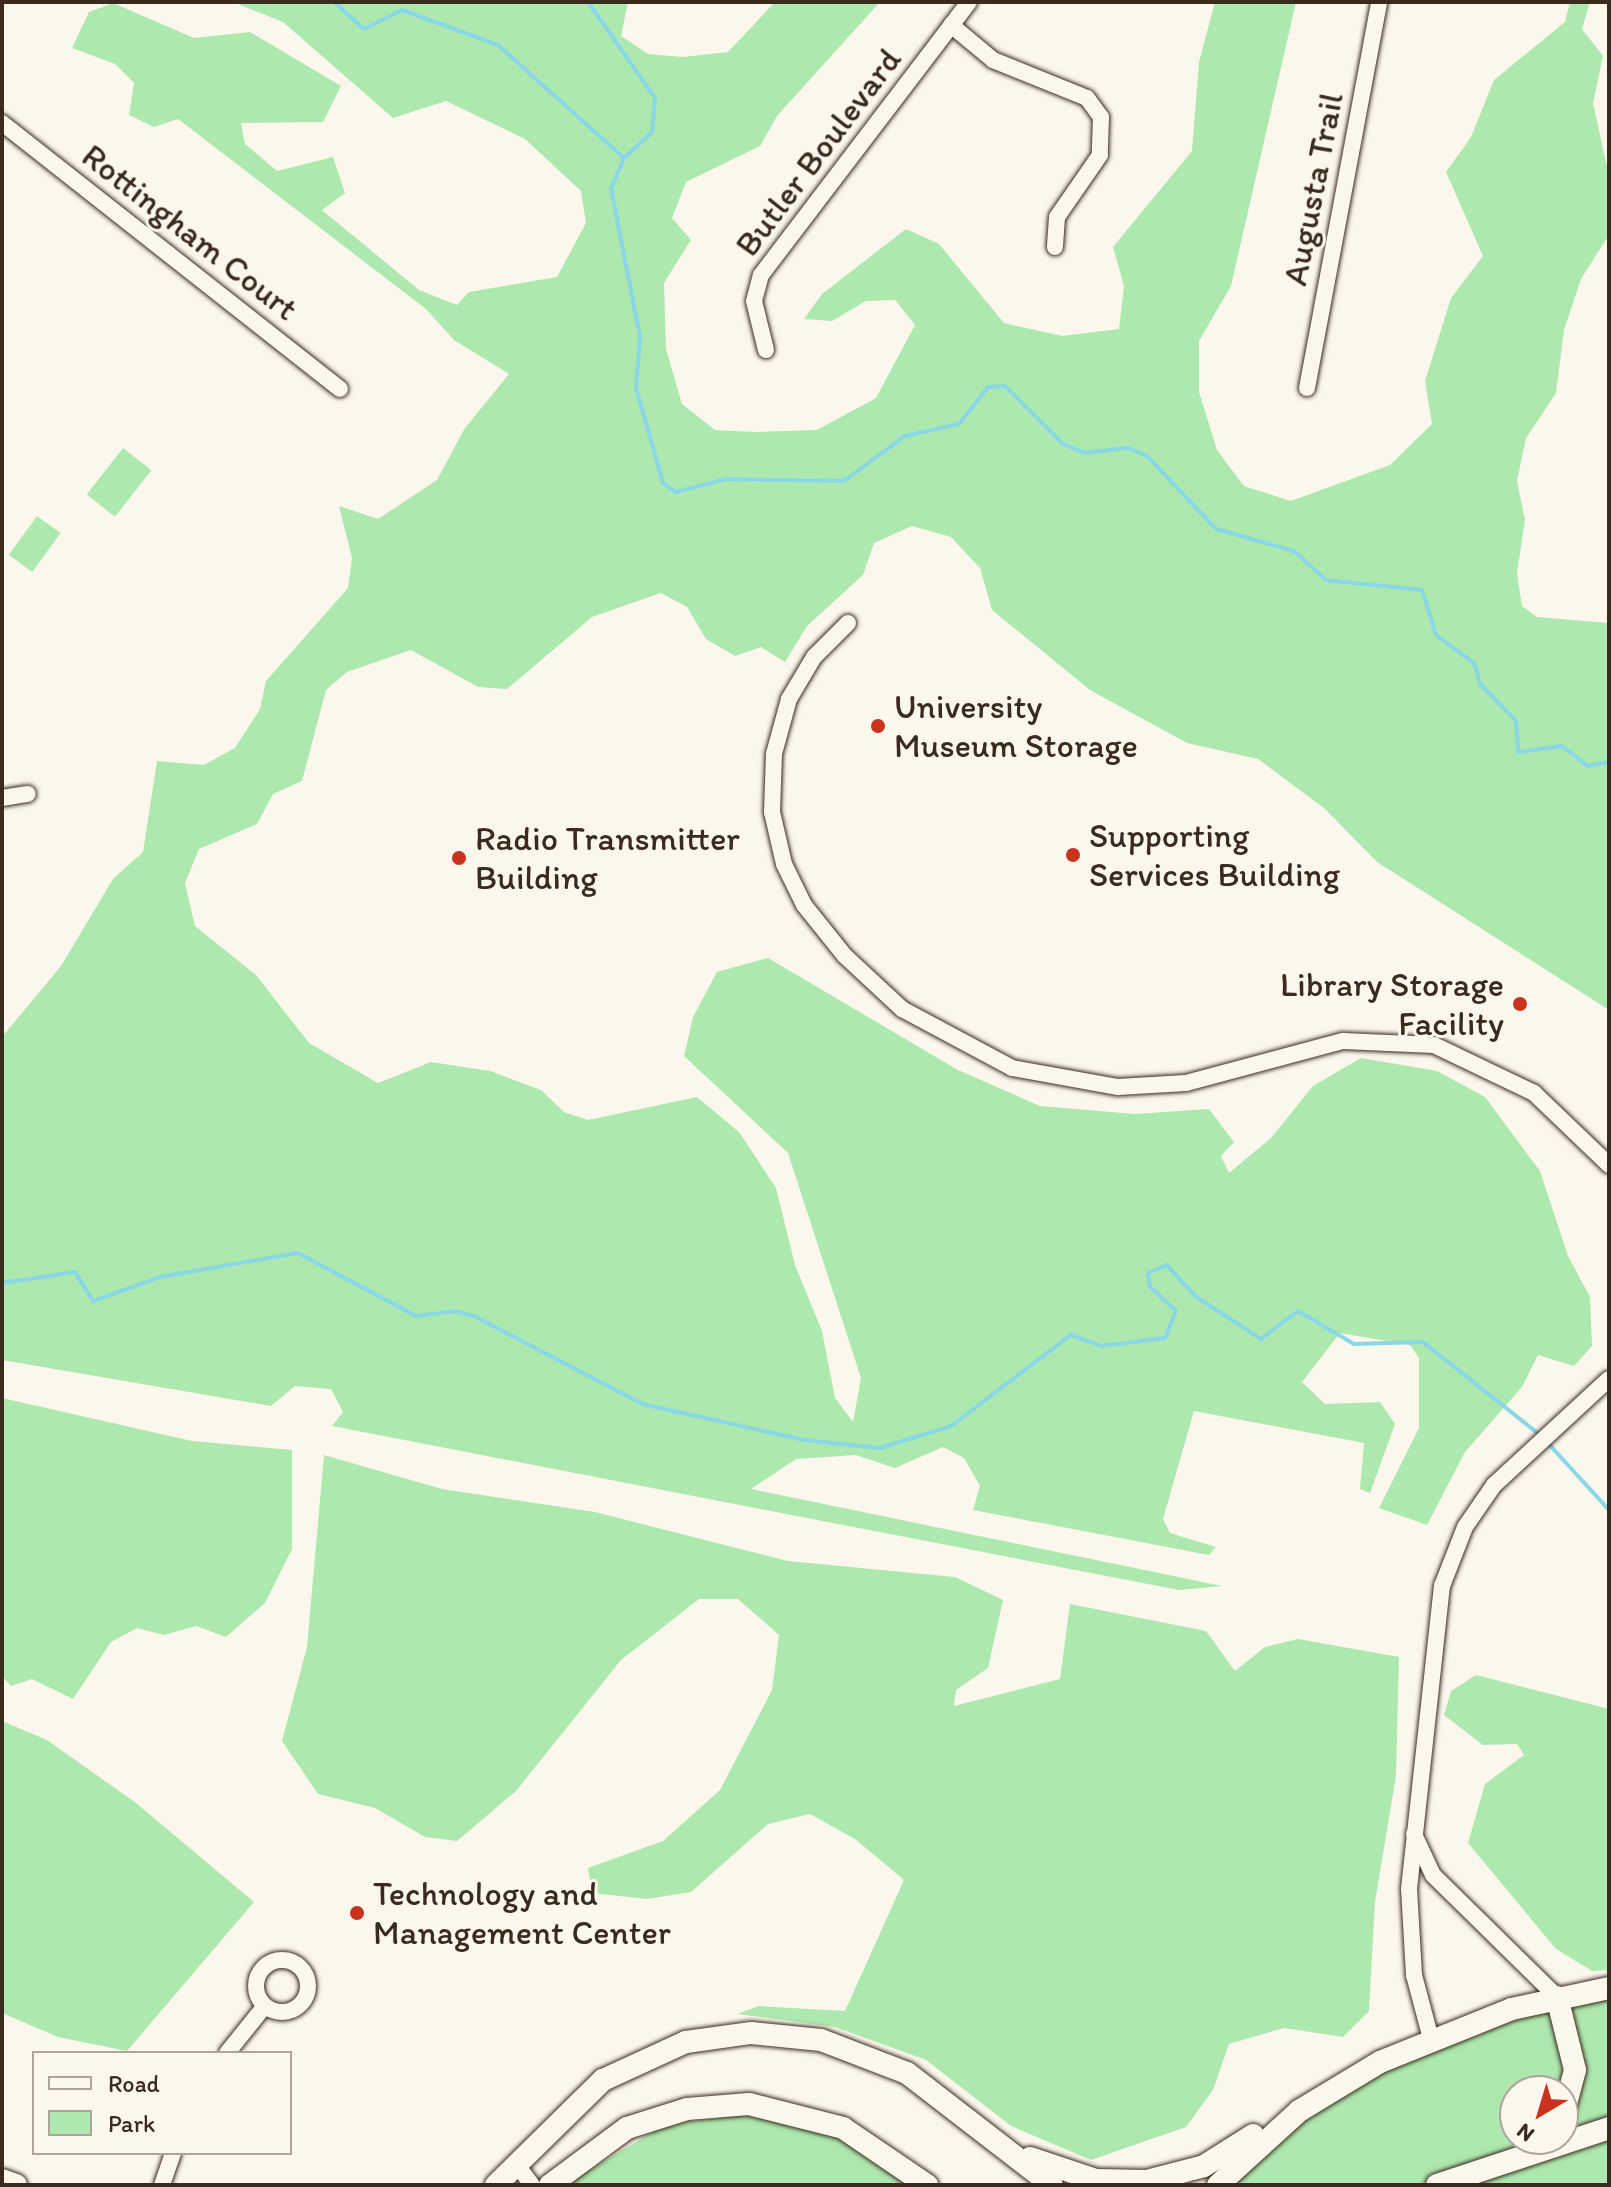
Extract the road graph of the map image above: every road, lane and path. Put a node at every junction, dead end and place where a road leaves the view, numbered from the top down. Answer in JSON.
{"nodes":[{"id":1,"x":969,"y":2,"type":"edge"},
{"id":2,"x":1379,"y":2,"type":"edge"},
{"id":3,"x":951,"y":25,"type":"junction"},
{"id":4,"x":2,"y":123,"type":"edge"},
{"id":5,"x":1055,"y":247,"type":"dead end"},
{"id":6,"x":766,"y":350,"type":"dead end"},
{"id":7,"x":1307,"y":388,"type":"dead end"},
{"id":8,"x":340,"y":389,"type":"dead end"},
{"id":9,"x":848,"y":623,"type":"dead end"},
{"id":10,"x":28,"y":794,"type":"dead end"},
{"id":11,"x":2,"y":798,"type":"edge"},
{"id":12,"x":1609,"y":1165,"type":"edge"},
{"id":13,"x":1609,"y":1379,"type":"edge"},
{"id":14,"x":1411,"y":1829,"type":"junction"},
{"id":15,"x":1609,"y":1988,"type":"edge"},
{"id":16,"x":1557,"y":1997,"type":"junction"},
{"id":17,"x":264,"y":2007,"type":"dead end"},
{"id":18,"x":1431,"y":2039,"type":"junction"},
{"id":19,"x":229,"y":2051,"type":"edge"},
{"id":20,"x":1574,"y":2075,"type":"edge"},
{"id":21,"x":1297,"y":2113,"type":"junction"},
{"id":22,"x":1609,"y":2128,"type":"edge"},
{"id":23,"x":1579,"y":2136,"type":"edge"},
{"id":24,"x":1006,"y":2147,"type":"junction"},
{"id":25,"x":172,"y":2155,"type":"edge"},
{"id":26,"x":1516,"y":2155,"type":"edge"},
{"id":27,"x":1248,"y":2156,"type":"junction"},
{"id":28,"x":517,"y":2165,"type":"junction"},
{"id":29,"x":2,"y":2180,"type":"edge"},
{"id":30,"x":16,"y":2185,"type":"edge"},
{"id":31,"x":162,"y":2185,"type":"edge"},
{"id":32,"x":496,"y":2185,"type":"edge"},
{"id":33,"x":532,"y":2185,"type":"edge"},
{"id":34,"x":550,"y":2185,"type":"edge"},
{"id":35,"x":927,"y":2185,"type":"edge"},
{"id":36,"x":1052,"y":2185,"type":"edge"},
{"id":37,"x":1218,"y":2185,"type":"edge"},
{"id":38,"x":1237,"y":2185,"type":"edge"},
{"id":39,"x":1437,"y":2185,"type":"edge"}],
"edges":[{"from":1,"to":3,"type":"street","name":"Butler Boulevard"},
{"from":2,"to":7,"type":"street","name":"Augusta Trail"},
{"from":3,"to":5,"type":"street"},
{"from":3,"to":6,"type":"street","name":"Butler Boulevard"},
{"from":4,"to":8,"type":"street","name":"Rottingham Court"},
{"from":9,"to":12,"type":"street"},
{"from":10,"to":11,"type":"street"},
{"from":13,"to":14,"type":"street"},
{"from":14,"to":16,"type":"street"},
{"from":14,"to":18,"type":"street"},
{"from":15,"to":16,"type":"main road"},
{"from":16,"to":18,"type":"main road"},
{"from":16,"to":20,"type":"main road"},
{"from":17,"to":19,"type":"street"},
{"from":18,"to":21,"type":"main road"},
{"from":21,"to":24,"type":"main road"},
{"from":21,"to":27,"type":"main road"},
{"from":22,"to":23,"type":"main road"},
{"from":24,"to":28,"type":"main road"},
{"from":24,"to":36,"type":"main road"},
{"from":25,"to":31,"type":"street"},
{"from":26,"to":39,"type":"main road"},
{"from":27,"to":37,"type":"main road"},
{"from":27,"to":38,"type":"main road"},
{"from":28,"to":32,"type":"main road"},
{"from":28,"to":33,"type":"street"},
{"from":29,"to":30,"type":"main road"},
{"from":34,"to":35,"type":"main road"}]}
